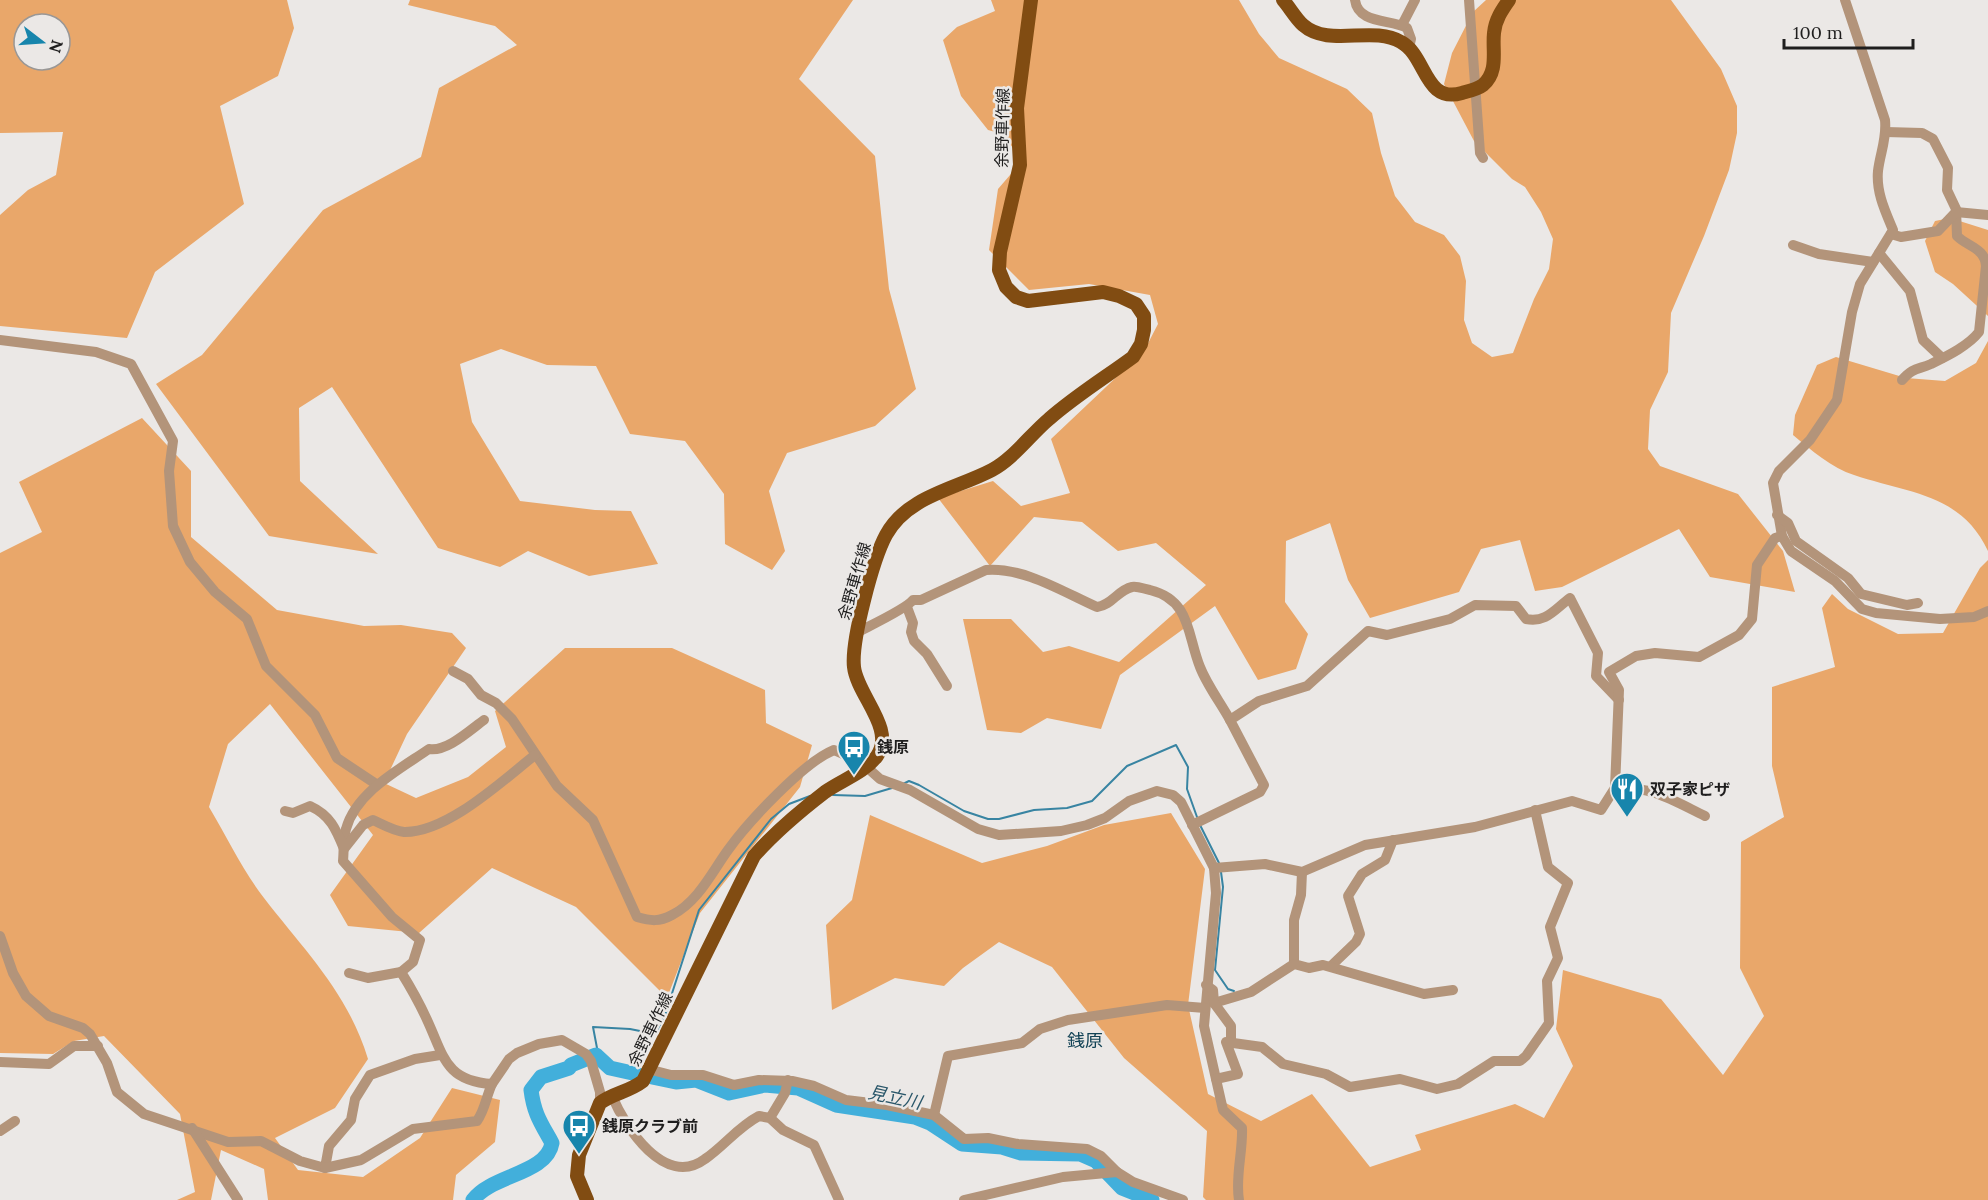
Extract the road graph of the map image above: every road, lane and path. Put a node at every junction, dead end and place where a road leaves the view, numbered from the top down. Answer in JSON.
{"nodes":[{"id":1,"x":1031,"y":0,"type":"edge"},
{"id":2,"x":1283,"y":0,"type":"edge"},
{"id":3,"x":1355,"y":0,"type":"edge"},
{"id":4,"x":1415,"y":0,"type":"edge"},
{"id":5,"x":1469,"y":0,"type":"edge"},
{"id":6,"x":1509,"y":0,"type":"edge"},
{"id":7,"x":1845,"y":0,"type":"edge"},
{"id":8,"x":1402,"y":25,"type":"junction"},
{"id":9,"x":1409,"y":48,"type":"junction"},
{"id":10,"x":1474,"y":89,"type":"junction"},
{"id":11,"x":1886,"y":132,"type":"junction"},
{"id":12,"x":1483,"y":158,"type":"dead end"},
{"id":13,"x":1956,"y":212,"type":"junction"},
{"id":14,"x":1988,"y":215,"type":"edge"},
{"id":15,"x":1891,"y":234,"type":"junction"},
{"id":16,"x":1792,"y":244,"type":"dead end"},
{"id":17,"x":1876,"y":258,"type":"junction"},
{"id":18,"x":0,"y":340,"type":"edge"},
{"id":19,"x":1941,"y":358,"type":"junction"},
{"id":20,"x":1902,"y":380,"type":"dead end"},
{"id":21,"x":1777,"y":515,"type":"junction"},
{"id":22,"x":1782,"y":536,"type":"junction"},
{"id":23,"x":1918,"y":603,"type":"dead end"},
{"id":24,"x":907,"y":607,"type":"junction"},
{"id":25,"x":1988,"y":611,"type":"edge"},
{"id":26,"x":856,"y":633,"type":"junction"},
{"id":27,"x":453,"y":671,"type":"dead end"},
{"id":28,"x":947,"y":687,"type":"dead end"},
{"id":29,"x":1619,"y":700,"type":"junction"},
{"id":30,"x":484,"y":720,"type":"dead end"},
{"id":31,"x":1230,"y":720,"type":"junction"},
{"id":32,"x":535,"y":755,"type":"junction"},
{"id":33,"x":866,"y":766,"type":"junction"},
{"id":34,"x":376,"y":784,"type":"junction"},
{"id":35,"x":1614,"y":788,"type":"junction"},
{"id":36,"x":1535,"y":810,"type":"junction"},
{"id":37,"x":285,"y":811,"type":"dead end"},
{"id":38,"x":1705,"y":816,"type":"dead end"},
{"id":39,"x":1192,"y":825,"type":"junction"},
{"id":40,"x":1393,"y":840,"type":"junction"},
{"id":41,"x":344,"y":849,"type":"junction"},
{"id":42,"x":1214,"y":868,"type":"junction"},
{"id":43,"x":1302,"y":872,"type":"junction"},
{"id":44,"x":0,"y":936,"type":"edge"},
{"id":45,"x":1294,"y":964,"type":"junction"},
{"id":46,"x":1331,"y":966,"type":"junction"},
{"id":47,"x":401,"y":972,"type":"junction"},
{"id":48,"x":349,"y":973,"type":"dead end"},
{"id":49,"x":1452,"y":990,"type":"dead end"},
{"id":50,"x":1210,"y":1005,"type":"junction"},
{"id":51,"x":1207,"y":1038,"type":"junction"},
{"id":52,"x":1229,"y":1042,"type":"junction"},
{"id":53,"x":98,"y":1046,"type":"junction"},
{"id":54,"x":440,"y":1055,"type":"junction"},
{"id":55,"x":0,"y":1062,"type":"edge"},
{"id":56,"x":648,"y":1069,"type":"junction"},
{"id":57,"x":1216,"y":1079,"type":"junction"},
{"id":58,"x":492,"y":1084,"type":"junction"},
{"id":59,"x":787,"y":1084,"type":"junction"},
{"id":60,"x":606,"y":1100,"type":"junction"},
{"id":61,"x":934,"y":1115,"type":"junction"},
{"id":62,"x":770,"y":1118,"type":"junction"},
{"id":63,"x":15,"y":1121,"type":"dead end"},
{"id":64,"x":192,"y":1128,"type":"junction"},
{"id":65,"x":0,"y":1131,"type":"edge"},
{"id":66,"x":325,"y":1168,"type":"junction"},
{"id":67,"x":1110,"y":1173,"type":"junction"},
{"id":68,"x":238,"y":1200,"type":"edge"},
{"id":69,"x":587,"y":1200,"type":"edge"},
{"id":70,"x":838,"y":1200,"type":"edge"},
{"id":71,"x":964,"y":1200,"type":"edge"},
{"id":72,"x":1183,"y":1200,"type":"edge"},
{"id":73,"x":1239,"y":1200,"type":"edge"}],
"edges":[{"from":1,"to":26,"type":"main road","name":"余野車作線"},
{"from":2,"to":9,"type":"main road"},
{"from":3,"to":8,"type":"street"},
{"from":4,"to":8,"type":"street"},
{"from":5,"to":10,"type":"street"},
{"from":6,"to":10,"type":"main road"},
{"from":7,"to":11,"type":"street"},
{"from":8,"to":9,"type":"street"},
{"from":9,"to":10,"type":"main road"},
{"from":10,"to":12,"type":"street"},
{"from":11,"to":13,"type":"street"},
{"from":11,"to":15,"type":"street"},
{"from":13,"to":14,"type":"street"},
{"from":13,"to":15,"type":"street"},
{"from":13,"to":19,"type":"street"},
{"from":15,"to":17,"type":"street"},
{"from":16,"to":17,"type":"street"},
{"from":17,"to":19,"type":"street"},
{"from":17,"to":21,"type":"street"},
{"from":18,"to":34,"type":"street"},
{"from":19,"to":20,"type":"street"},
{"from":21,"to":22,"type":"street"},
{"from":21,"to":23,"type":"street"},
{"from":22,"to":25,"type":"street"},
{"from":22,"to":29,"type":"street"},
{"from":24,"to":26,"type":"street"},
{"from":24,"to":28,"type":"street"},
{"from":24,"to":31,"type":"street"},
{"from":26,"to":33,"type":"main road","name":"余野車作線"},
{"from":27,"to":32,"type":"street"},
{"from":29,"to":31,"type":"street"},
{"from":29,"to":35,"type":"street"},
{"from":30,"to":34,"type":"street"},
{"from":31,"to":39,"type":"street"},
{"from":32,"to":33,"type":"street"},
{"from":32,"to":41,"type":"street"},
{"from":33,"to":39,"type":"street"},
{"from":33,"to":56,"type":"main road","name":"余野車作線"},
{"from":34,"to":41,"type":"street"},
{"from":35,"to":36,"type":"street"},
{"from":35,"to":38,"type":"street"},
{"from":36,"to":40,"type":"street"},
{"from":36,"to":52,"type":"street"},
{"from":37,"to":41,"type":"street"},
{"from":39,"to":42,"type":"street"},
{"from":40,"to":43,"type":"street"},
{"from":40,"to":46,"type":"street"},
{"from":41,"to":47,"type":"street"},
{"from":42,"to":43,"type":"street"},
{"from":42,"to":50,"type":"street"},
{"from":43,"to":45,"type":"street"},
{"from":44,"to":53,"type":"street"},
{"from":45,"to":46,"type":"street"},
{"from":45,"to":50,"type":"street"},
{"from":46,"to":49,"type":"street"},
{"from":47,"to":48,"type":"street"},
{"from":47,"to":54,"type":"street"},
{"from":50,"to":51,"type":"street"},
{"from":50,"to":52,"type":"street"},
{"from":50,"to":61,"type":"street"},
{"from":51,"to":52,"type":"street"},
{"from":51,"to":57,"type":"street"},
{"from":52,"to":57,"type":"street"},
{"from":53,"to":55,"type":"street"},
{"from":53,"to":64,"type":"street"},
{"from":54,"to":58,"type":"street"},
{"from":54,"to":66,"type":"street"},
{"from":56,"to":59,"type":"street"},
{"from":56,"to":60,"type":"main road","name":"余野車作線"},
{"from":57,"to":73,"type":"street"},
{"from":58,"to":60,"type":"street"},
{"from":58,"to":66,"type":"street"},
{"from":59,"to":61,"type":"street"},
{"from":59,"to":62,"type":"street"},
{"from":60,"to":62,"type":"street"},
{"from":60,"to":69,"type":"main road"},
{"from":61,"to":67,"type":"street"},
{"from":62,"to":70,"type":"street"},
{"from":63,"to":65,"type":"street"},
{"from":64,"to":66,"type":"street"},
{"from":64,"to":68,"type":"street"},
{"from":67,"to":71,"type":"street"},
{"from":67,"to":72,"type":"street"}]}
